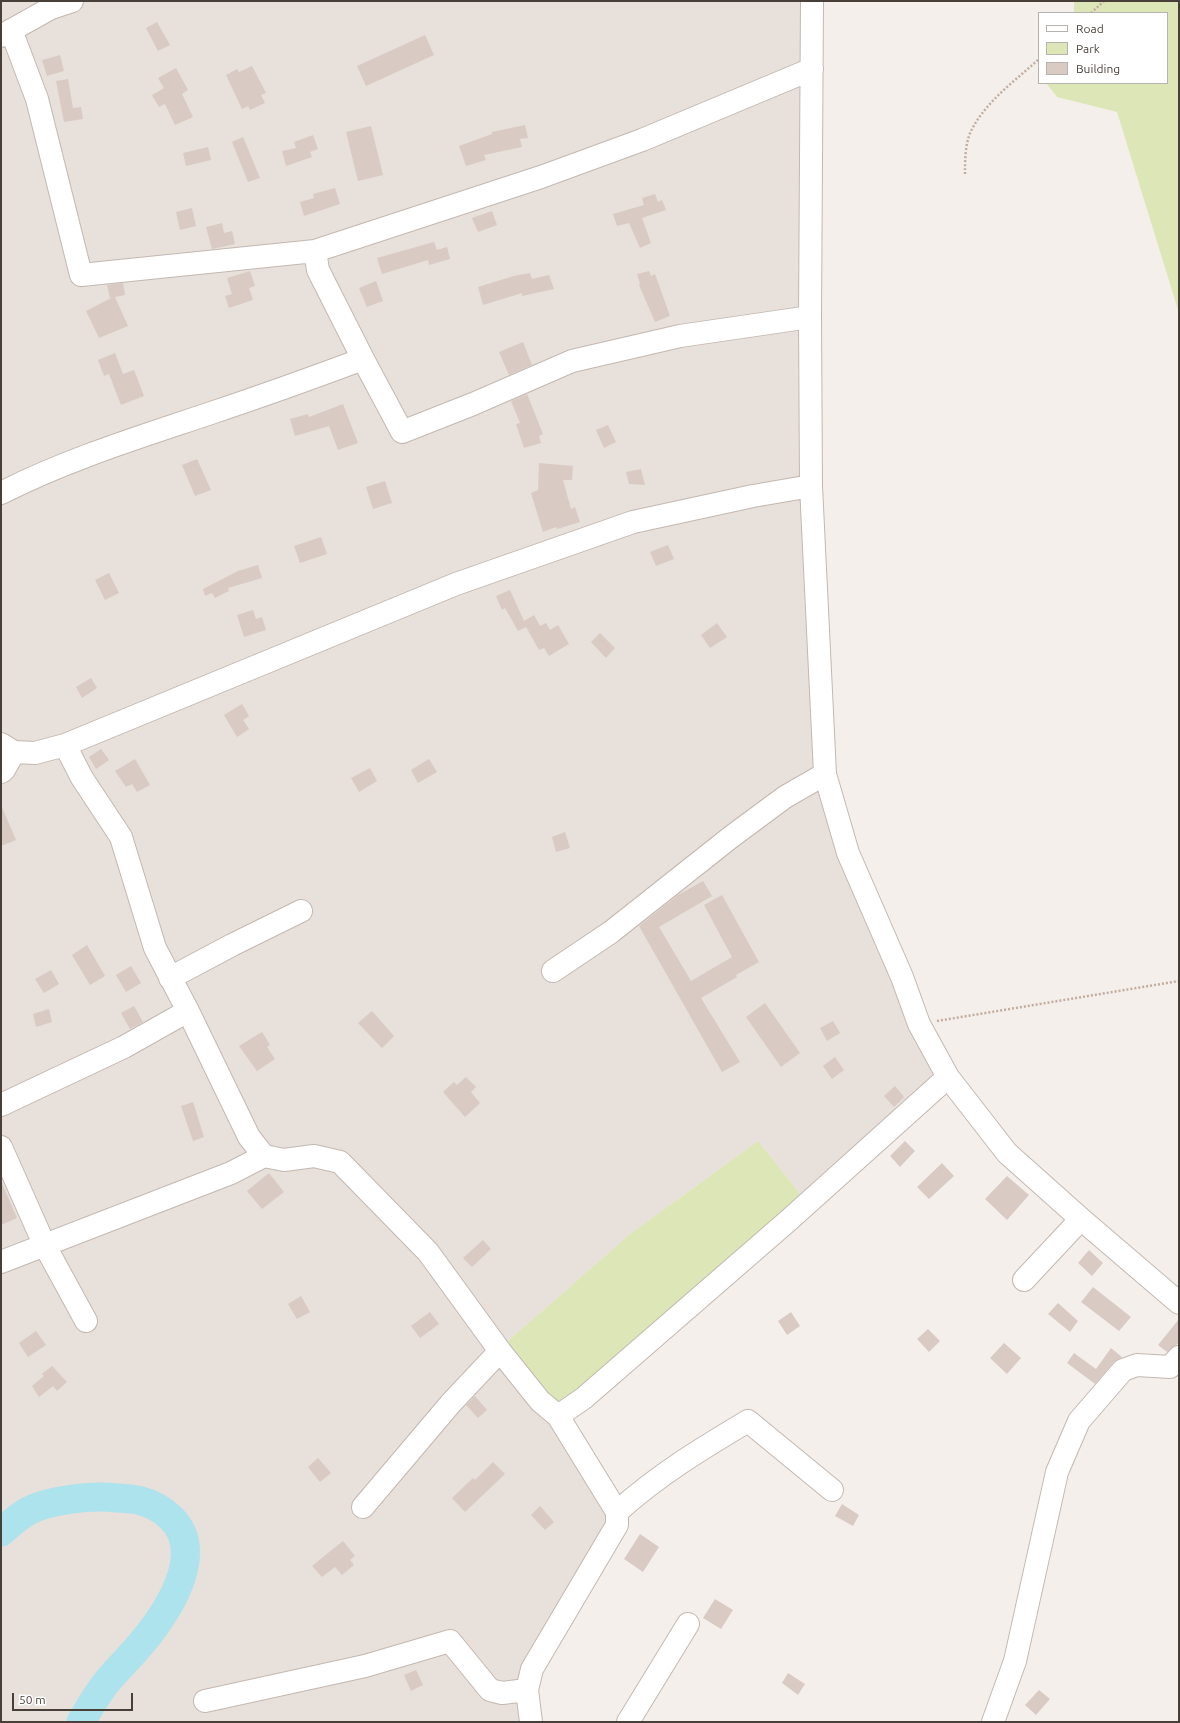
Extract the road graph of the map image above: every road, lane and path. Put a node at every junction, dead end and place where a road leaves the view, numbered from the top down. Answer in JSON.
{"nodes":[{"id":1,"x":72,"y":1,"type":"edge"},
{"id":2,"x":812,"y":1,"type":"edge"},
{"id":3,"x":1104,"y":1,"type":"edge"},
{"id":4,"x":44,"y":5,"type":"edge"},
{"id":5,"x":1091,"y":12,"type":"edge"},
{"id":6,"x":6,"y":33,"type":"edge"},
{"id":7,"x":1038,"y":60,"type":"edge"},
{"id":8,"x":812,"y":69,"type":"junction"},
{"id":9,"x":965,"y":174,"type":"dead end"},
{"id":10,"x":315,"y":251,"type":"junction"},
{"id":11,"x":810,"y":317,"type":"junction"},
{"id":12,"x":363,"y":359,"type":"junction"},
{"id":13,"x":811,"y":486,"type":"junction"},
{"id":14,"x":1,"y":493,"type":"edge"},
{"id":15,"x":65,"y":745,"type":"junction"},
{"id":16,"x":8,"y":748,"type":"edge"},
{"id":17,"x":1,"y":772,"type":"edge"},
{"id":18,"x":825,"y":774,"type":"junction"},
{"id":19,"x":301,"y":911,"type":"dead end"},
{"id":20,"x":553,"y":971,"type":"dead end"},
{"id":21,"x":170,"y":978,"type":"junction"},
{"id":22,"x":1179,"y":982,"type":"edge"},
{"id":23,"x":188,"y":1011,"type":"junction"},
{"id":24,"x":919,"y":1024,"type":"junction"},
{"id":25,"x":948,"y":1077,"type":"junction"},
{"id":26,"x":1,"y":1105,"type":"edge"},
{"id":27,"x":1,"y":1147,"type":"edge"},
{"id":28,"x":264,"y":1156,"type":"junction"},
{"id":29,"x":1081,"y":1220,"type":"junction"},
{"id":30,"x":44,"y":1244,"type":"junction"},
{"id":31,"x":1,"y":1262,"type":"edge"},
{"id":32,"x":1024,"y":1280,"type":"dead end"},
{"id":33,"x":1179,"y":1303,"type":"edge"},
{"id":34,"x":86,"y":1321,"type":"dead end"},
{"id":35,"x":500,"y":1351,"type":"junction"},
{"id":36,"x":1179,"y":1357,"type":"edge"},
{"id":37,"x":558,"y":1416,"type":"junction"},
{"id":38,"x":832,"y":1490,"type":"dead end"},
{"id":39,"x":363,"y":1507,"type":"dead end"},
{"id":40,"x":617,"y":1512,"type":"junction"},
{"id":41,"x":688,"y":1624,"type":"dead end"},
{"id":42,"x":526,"y":1690,"type":"junction"},
{"id":43,"x":205,"y":1702,"type":"dead end"},
{"id":44,"x":531,"y":1722,"type":"edge"},
{"id":45,"x":628,"y":1722,"type":"edge"},
{"id":46,"x":992,"y":1722,"type":"edge"}],
"edges":[{"from":1,"to":4,"type":"street"},
{"from":2,"to":8,"type":"street"},
{"from":3,"to":5,"type":"path"},
{"from":4,"to":6,"type":"street"},
{"from":6,"to":10,"type":"street"},
{"from":7,"to":9,"type":"path"},
{"from":8,"to":10,"type":"street"},
{"from":8,"to":11,"type":"street"},
{"from":10,"to":12,"type":"street"},
{"from":11,"to":12,"type":"street"},
{"from":11,"to":13,"type":"street"},
{"from":12,"to":14,"type":"street"},
{"from":13,"to":15,"type":"street"},
{"from":13,"to":18,"type":"street"},
{"from":15,"to":16,"type":"street"},
{"from":15,"to":21,"type":"street"},
{"from":16,"to":17,"type":"street"},
{"from":18,"to":20,"type":"street"},
{"from":18,"to":24,"type":"street"},
{"from":19,"to":21,"type":"street"},
{"from":21,"to":23,"type":"street"},
{"from":22,"to":24,"type":"path"},
{"from":23,"to":26,"type":"street"},
{"from":23,"to":28,"type":"street"},
{"from":24,"to":25,"type":"street"},
{"from":25,"to":29,"type":"street"},
{"from":25,"to":37,"type":"street"},
{"from":27,"to":30,"type":"street"},
{"from":28,"to":30,"type":"street"},
{"from":28,"to":35,"type":"street"},
{"from":29,"to":32,"type":"street"},
{"from":29,"to":33,"type":"street"},
{"from":30,"to":31,"type":"street"},
{"from":30,"to":34,"type":"street"},
{"from":35,"to":37,"type":"street"},
{"from":35,"to":39,"type":"street"},
{"from":36,"to":46,"type":"street"},
{"from":37,"to":40,"type":"street"},
{"from":38,"to":40,"type":"street"},
{"from":40,"to":42,"type":"street"},
{"from":41,"to":45,"type":"street"},
{"from":42,"to":43,"type":"street"},
{"from":42,"to":44,"type":"street"}]}
